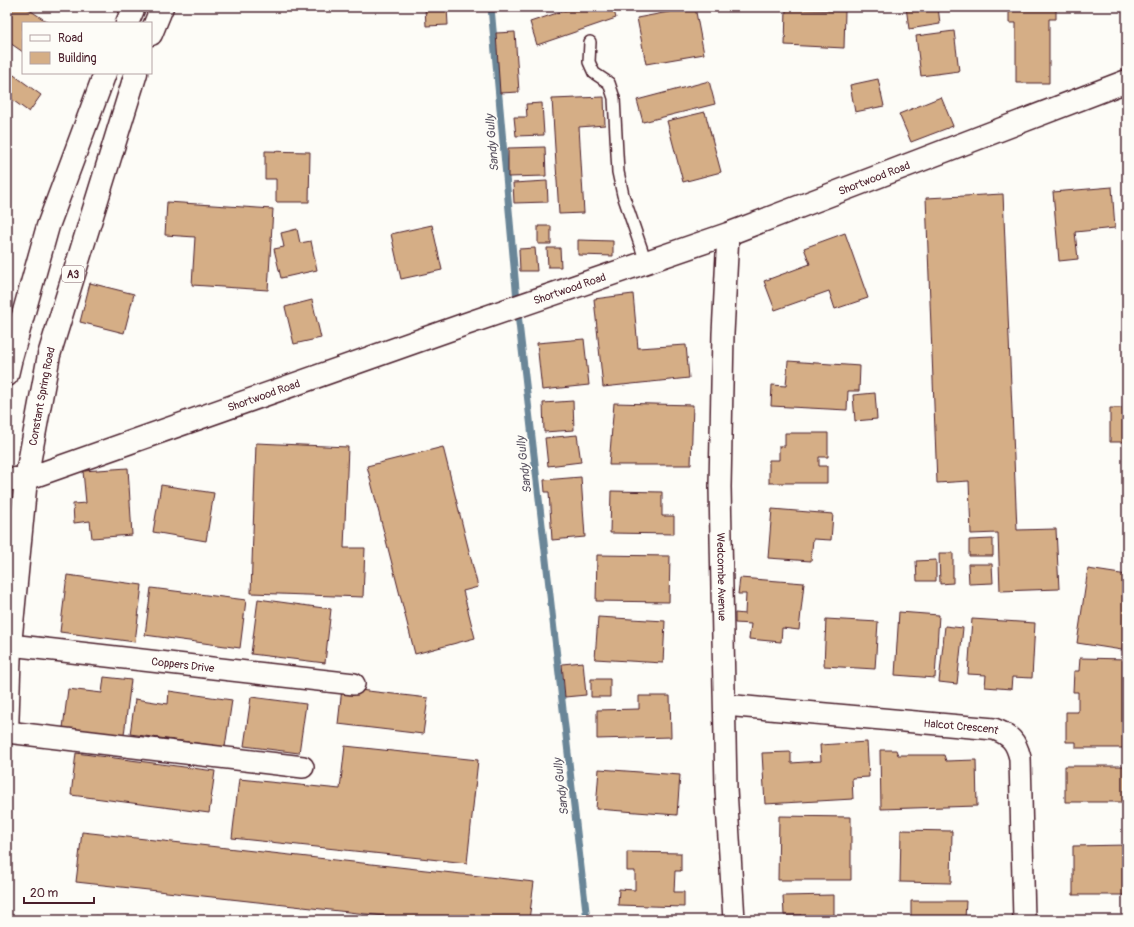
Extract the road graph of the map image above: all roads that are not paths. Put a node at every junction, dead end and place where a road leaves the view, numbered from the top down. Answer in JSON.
{"nodes":[{"id":1,"x":134,"y":7,"type":"edge"},
{"id":2,"x":162,"y":7,"type":"edge"},
{"id":3,"x":127,"y":22,"type":"edge"},
{"id":4,"x":152,"y":32,"type":"edge"},
{"id":5,"x":590,"y":42,"type":"dead end"},
{"id":6,"x":105,"y":74,"type":"edge"},
{"id":7,"x":136,"y":74,"type":"edge"},
{"id":8,"x":1127,"y":81,"type":"edge"},
{"id":9,"x":728,"y":234,"type":"junction"},
{"id":10,"x":646,"y":262,"type":"junction"},
{"id":11,"x":7,"y":375,"type":"edge"},
{"id":12,"x":16,"y":479,"type":"edge"},
{"id":13,"x":10,"y":645,"type":"junction"},
{"id":14,"x":354,"y":684,"type":"dead end"},
{"id":15,"x":724,"y":705,"type":"junction"},
{"id":16,"x":7,"y":732,"type":"edge"},
{"id":17,"x":303,"y":767,"type":"dead end"},
{"id":18,"x":734,"y":920,"type":"edge"},
{"id":19,"x":1024,"y":920,"type":"edge"}],
"edges":[{"from":1,"to":3,"type":"main road"},
{"from":2,"to":4,"type":"main road"},
{"from":5,"to":10,"type":"lane"},
{"from":6,"to":11,"type":"main road"},
{"from":7,"to":12,"type":"main road","name":"Constant Spring Road","number":"A3"},
{"from":8,"to":9,"type":"main road","name":"Shortwood Road"},
{"from":9,"to":10,"type":"main road","name":"Shortwood Road"},
{"from":9,"to":15,"type":"street","name":"Wedcombe Avenue"},
{"from":10,"to":12,"type":"main road","name":"Shortwood Road"},
{"from":12,"to":13,"type":"main road","name":"Constant Spring Road","number":"A3"},
{"from":13,"to":14,"type":"street","name":"Coppers Drive"},
{"from":13,"to":16,"type":"main road","name":"Constant Spring Road","number":"A3"},
{"from":15,"to":18,"type":"street","name":"Wedcombe Avenue"},
{"from":15,"to":19,"type":"street","name":"Halcot Crescent"},
{"from":16,"to":17,"type":"street"}]}
